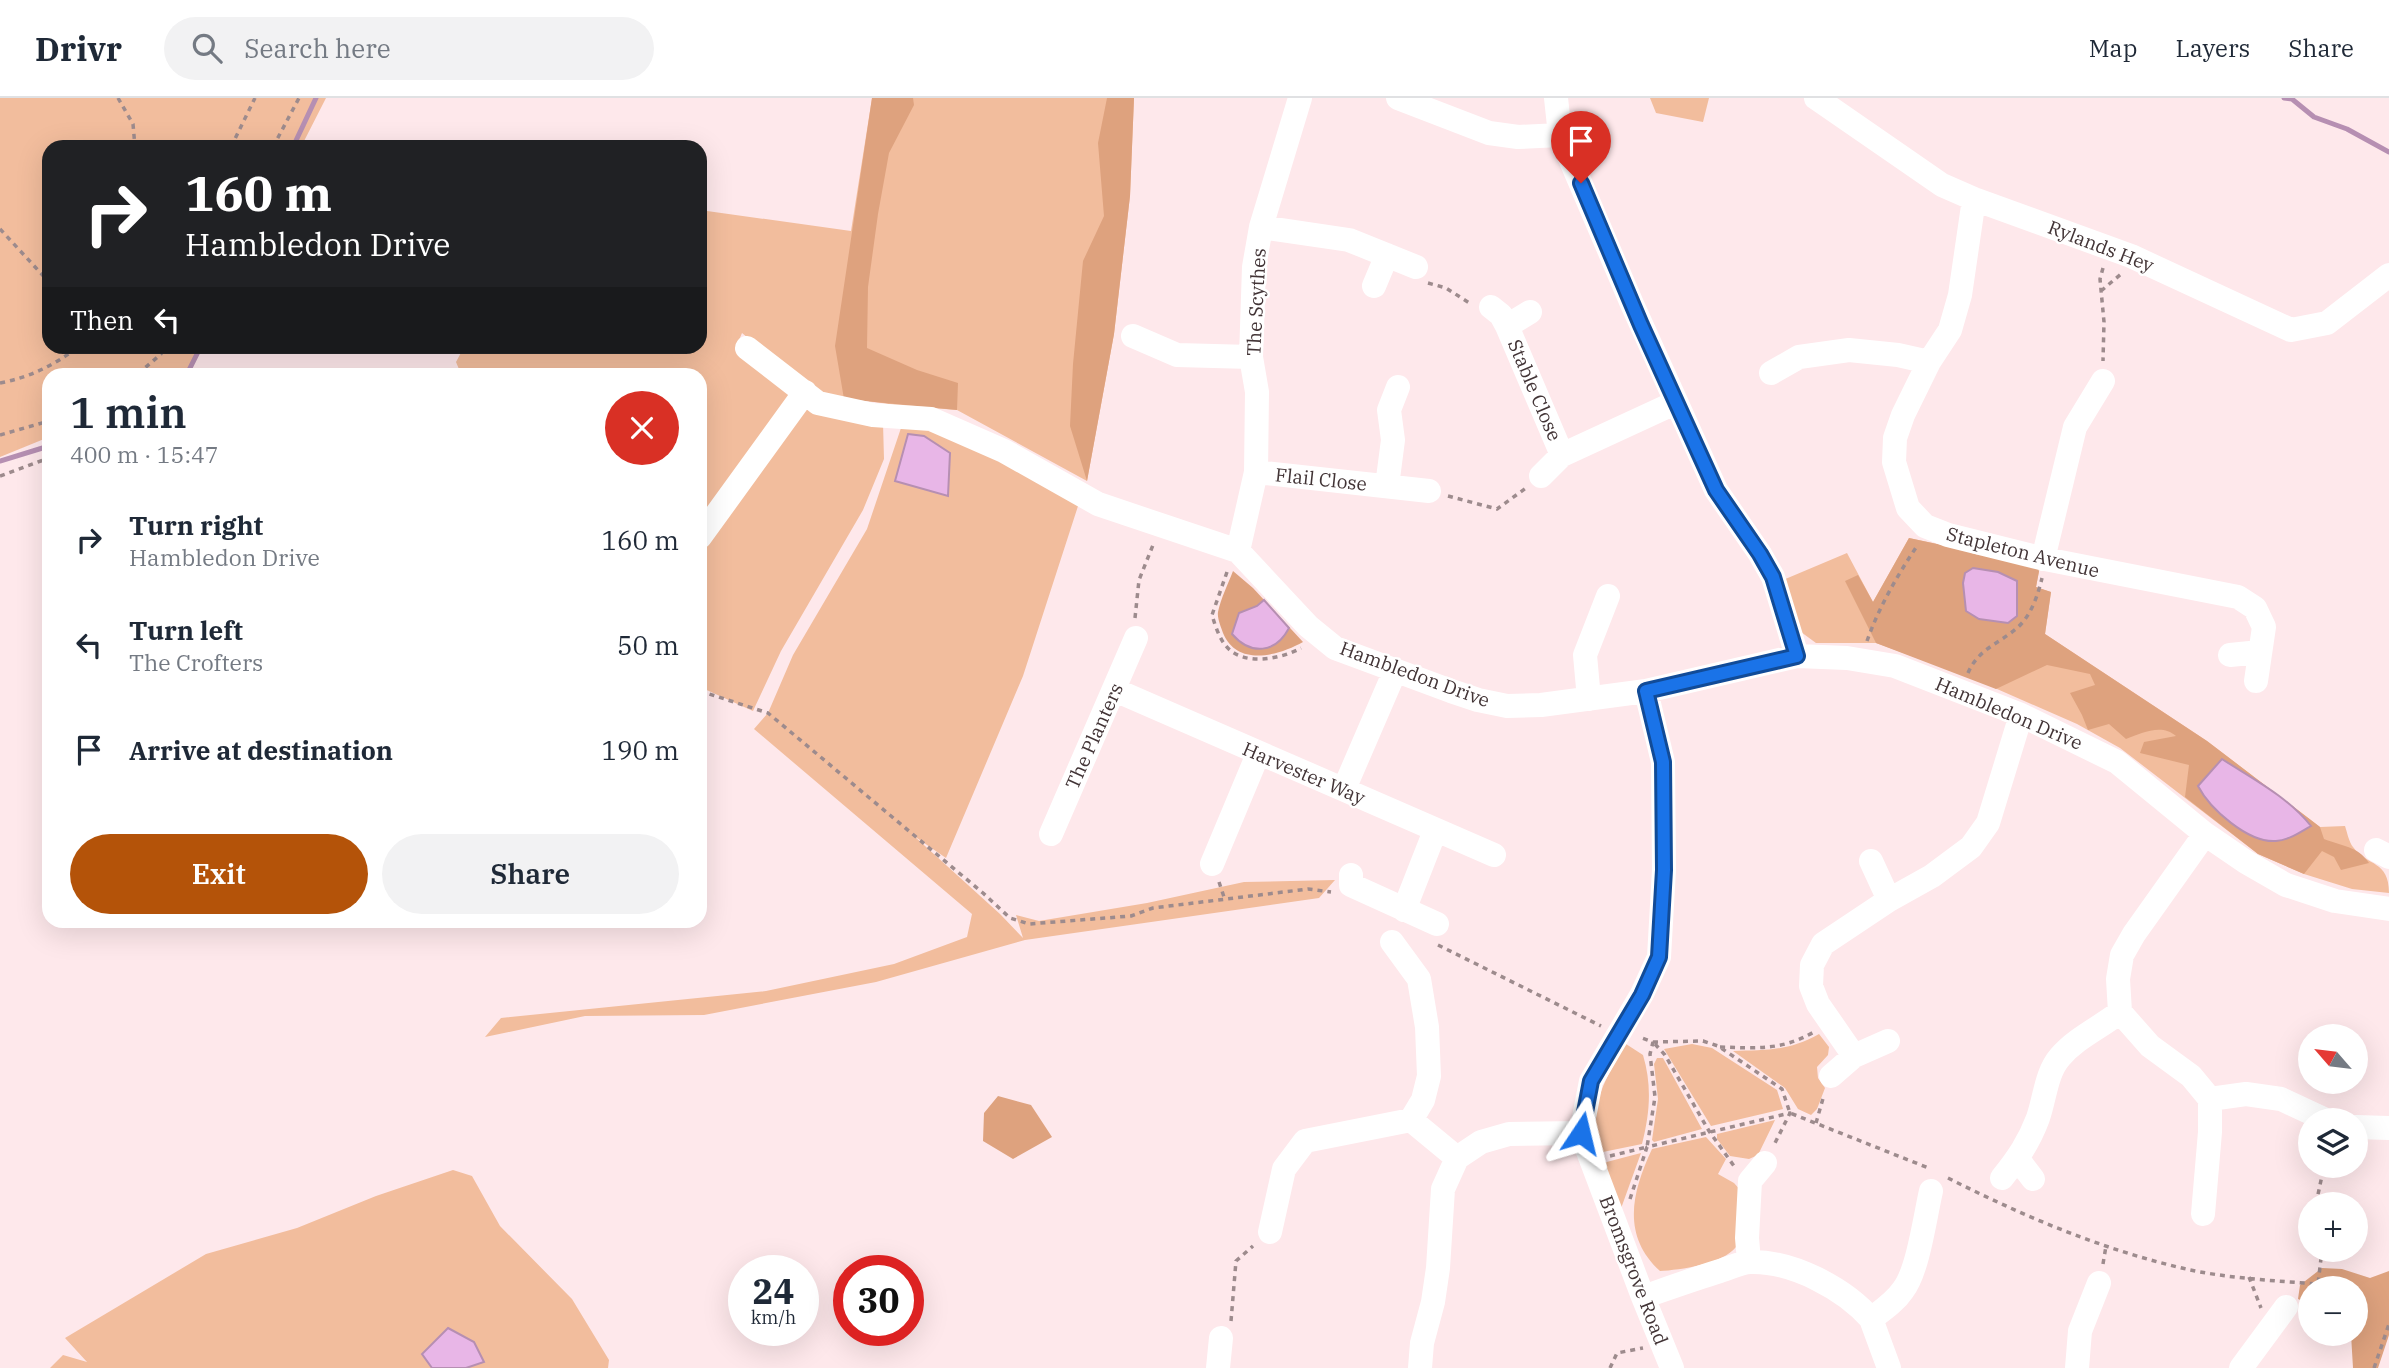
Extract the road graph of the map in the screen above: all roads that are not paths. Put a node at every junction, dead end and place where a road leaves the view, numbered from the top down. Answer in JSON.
{"nodes":[{"id":1,"x":1398,"y":98,"type":"edge"},
{"id":2,"x":1556,"y":98,"type":"edge"},
{"id":3,"x":1816,"y":98,"type":"edge"},
{"id":4,"x":1293,"y":100,"type":"edge"},
{"id":5,"x":1560,"y":135,"type":"junction"},
{"id":6,"x":1974,"y":199,"type":"junction"},
{"id":7,"x":1261,"y":228,"type":"junction"},
{"id":8,"x":1387,"y":255,"type":"junction"},
{"id":9,"x":1415,"y":267,"type":"road end"},
{"id":10,"x":2389,"y":275,"type":"edge"},
{"id":11,"x":1374,"y":286,"type":"dead end"},
{"id":12,"x":1530,"y":312,"type":"dead end"},
{"id":13,"x":1133,"y":336,"type":"dead end"},
{"id":14,"x":747,"y":348,"type":"dead end"},
{"id":15,"x":1251,"y":357,"type":"junction"},
{"id":16,"x":1929,"y":362,"type":"junction"},
{"id":17,"x":1771,"y":373,"type":"dead end"},
{"id":18,"x":2103,"y":381,"type":"road end"},
{"id":19,"x":1398,"y":387,"type":"dead end"},
{"id":20,"x":805,"y":393,"type":"junction"},
{"id":21,"x":1678,"y":407,"type":"junction"},
{"id":22,"x":1562,"y":455,"type":"junction"},
{"id":23,"x":1256,"y":472,"type":"junction"},
{"id":24,"x":1541,"y":476,"type":"road end"},
{"id":25,"x":1387,"y":486,"type":"junction"},
{"id":26,"x":1429,"y":491,"type":"road end"},
{"id":27,"x":707,"y":527,"type":"edge"},
{"id":28,"x":1236,"y":551,"type":"junction"},
{"id":29,"x":2044,"y":559,"type":"junction"},
{"id":30,"x":1608,"y":596,"type":"dead end"},
{"id":31,"x":1136,"y":638,"type":"road end"},
{"id":32,"x":2260,"y":652,"type":"junction"},
{"id":33,"x":2230,"y":654,"type":"dead end"},
{"id":34,"x":1797,"y":656,"type":"junction"},
{"id":35,"x":1395,"y":670,"type":"junction"},
{"id":36,"x":2256,"y":681,"type":"dead end"},
{"id":37,"x":1115,"y":690,"type":"junction"},
{"id":38,"x":1646,"y":691,"type":"junction"},
{"id":39,"x":1589,"y":699,"type":"junction"},
{"id":40,"x":2021,"y":715,"type":"junction"},
{"id":41,"x":1258,"y":754,"type":"junction"},
{"id":42,"x":1344,"y":789,"type":"junction"},
{"id":43,"x":1435,"y":831,"type":"junction"},
{"id":44,"x":1051,"y":834,"type":"dead end"},
{"id":45,"x":2205,"y":834,"type":"junction"},
{"id":46,"x":1493,"y":855,"type":"dead end"},
{"id":47,"x":1871,"y":861,"type":"dead end"},
{"id":48,"x":1212,"y":864,"type":"dead end"},
{"id":49,"x":1351,"y":875,"type":"dead end"},
{"id":50,"x":1889,"y":900,"type":"junction"},
{"id":51,"x":2389,"y":909,"type":"edge"},
{"id":52,"x":1404,"y":910,"type":"junction"},
{"id":53,"x":1437,"y":934,"type":"road end"},
{"id":54,"x":1392,"y":942,"type":"dead end"},
{"id":55,"x":2120,"y":1012,"type":"junction"},
{"id":56,"x":1888,"y":1041,"type":"dead end"},
{"id":57,"x":1854,"y":1056,"type":"junction"},
{"id":58,"x":1830,"y":1076,"type":"road end"},
{"id":59,"x":2210,"y":1099,"type":"junction"},
{"id":60,"x":2300,"y":1108,"type":"edge"},
{"id":61,"x":1411,"y":1120,"type":"junction"},
{"id":62,"x":2368,"y":1128,"type":"edge"},
{"id":63,"x":2389,"y":1129,"type":"edge"},
{"id":64,"x":1581,"y":1133,"type":"junction"},
{"id":65,"x":1457,"y":1158,"type":"junction"},
{"id":66,"x":2017,"y":1158,"type":"junction"},
{"id":67,"x":1757,"y":1172,"type":"road end"},
{"id":68,"x":2002,"y":1178,"type":"dead end"},
{"id":69,"x":1935,"y":1179,"type":"road end"},
{"id":70,"x":2033,"y":1180,"type":"dead end"},
{"id":71,"x":2203,"y":1214,"type":"dead end"},
{"id":72,"x":1270,"y":1233,"type":"road end"},
{"id":73,"x":1749,"y":1261,"type":"junction"},
{"id":74,"x":2099,"y":1283,"type":"dead end"},
{"id":75,"x":1643,"y":1297,"type":"junction"},
{"id":76,"x":2286,"y":1307,"type":"dead end"},
{"id":77,"x":1871,"y":1319,"type":"junction"},
{"id":78,"x":1221,"y":1338,"type":"road end"},
{"id":79,"x":1218,"y":1368,"type":"edge"},
{"id":80,"x":1420,"y":1368,"type":"edge"},
{"id":81,"x":1672,"y":1368,"type":"edge"},
{"id":82,"x":1889,"y":1368,"type":"edge"},
{"id":83,"x":2077,"y":1368,"type":"edge"},
{"id":84,"x":2241,"y":1368,"type":"edge"}],
"edges":[{"from":1,"to":5,"type":"street"},
{"from":2,"to":5,"type":"street"},
{"from":3,"to":6,"type":"street","name":"Rylands Hey"},
{"from":4,"to":7,"type":"street","name":"The Scythes"},
{"from":5,"to":21,"type":"street"},
{"from":6,"to":10,"type":"street","name":"Rylands Hey"},
{"from":6,"to":16,"type":"street","name":"Stapleton Avenue"},
{"from":7,"to":8,"type":"street"},
{"from":7,"to":15,"type":"street","name":"The Scythes"},
{"from":8,"to":9,"type":"street"},
{"from":8,"to":11,"type":"street"},
{"from":12,"to":22,"type":"street","name":"Stable Close"},
{"from":13,"to":15,"type":"street"},
{"from":14,"to":20,"type":"street","name":"Hambledon Drive"},
{"from":15,"to":23,"type":"street","name":"The Scythes"},
{"from":16,"to":17,"type":"street"},
{"from":16,"to":29,"type":"street","name":"Stapleton Avenue"},
{"from":18,"to":29,"type":"street"},
{"from":19,"to":25,"type":"street","name":"Flail Close"},
{"from":20,"to":27,"type":"street"},
{"from":20,"to":28,"type":"street","name":"Hambledon Drive"},
{"from":21,"to":22,"type":"street","name":"Stable Close"},
{"from":21,"to":34,"type":"street"},
{"from":22,"to":24,"type":"street","name":"Stable Close"},
{"from":23,"to":25,"type":"street","name":"Flail Close"},
{"from":23,"to":28,"type":"street","name":"The Scythes"},
{"from":25,"to":26,"type":"street","name":"Flail Close"},
{"from":28,"to":35,"type":"street","name":"Hambledon Drive"},
{"from":29,"to":32,"type":"street","name":"Stapleton Avenue"},
{"from":30,"to":39,"type":"street"},
{"from":31,"to":37,"type":"street","name":"The Planters"},
{"from":32,"to":33,"type":"street"},
{"from":32,"to":36,"type":"street","name":"Stapleton Avenue"},
{"from":34,"to":38,"type":"street","name":"Hambledon Drive"},
{"from":34,"to":40,"type":"street","name":"Hambledon Drive"},
{"from":35,"to":39,"type":"street","name":"Hambledon Drive"},
{"from":35,"to":42,"type":"street"},
{"from":37,"to":41,"type":"street","name":"Harvester Way"},
{"from":37,"to":44,"type":"street","name":"The Planters"},
{"from":38,"to":39,"type":"street","name":"Hambledon Drive"},
{"from":38,"to":64,"type":"street"},
{"from":40,"to":45,"type":"street","name":"Hambledon Drive"},
{"from":40,"to":50,"type":"street"},
{"from":41,"to":42,"type":"street","name":"Harvester Way"},
{"from":41,"to":48,"type":"street"},
{"from":42,"to":43,"type":"street","name":"Harvester Way"},
{"from":43,"to":46,"type":"street","name":"Harvester Way"},
{"from":43,"to":52,"type":"street"},
{"from":45,"to":51,"type":"street","name":"Hambledon Drive"},
{"from":45,"to":55,"type":"street"},
{"from":47,"to":50,"type":"street"},
{"from":49,"to":52,"type":"street"},
{"from":50,"to":57,"type":"street"},
{"from":52,"to":53,"type":"street"},
{"from":54,"to":61,"type":"street"},
{"from":55,"to":59,"type":"street"},
{"from":55,"to":66,"type":"street"},
{"from":56,"to":57,"type":"street"},
{"from":57,"to":58,"type":"street"},
{"from":59,"to":60,"type":"street"},
{"from":59,"to":71,"type":"street"},
{"from":61,"to":65,"type":"street"},
{"from":61,"to":72,"type":"street"},
{"from":62,"to":63,"type":"street"},
{"from":64,"to":65,"type":"street"},
{"from":64,"to":75,"type":"street","name":"Bromsgrove Road"},
{"from":65,"to":80,"type":"street"},
{"from":66,"to":68,"type":"street"},
{"from":66,"to":70,"type":"street"},
{"from":67,"to":73,"type":"street"},
{"from":69,"to":77,"type":"street"},
{"from":73,"to":75,"type":"street"},
{"from":73,"to":77,"type":"street"},
{"from":74,"to":83,"type":"street"},
{"from":75,"to":81,"type":"street","name":"Bromsgrove Road"},
{"from":76,"to":84,"type":"street"},
{"from":77,"to":82,"type":"street"},
{"from":78,"to":79,"type":"street"}]}
